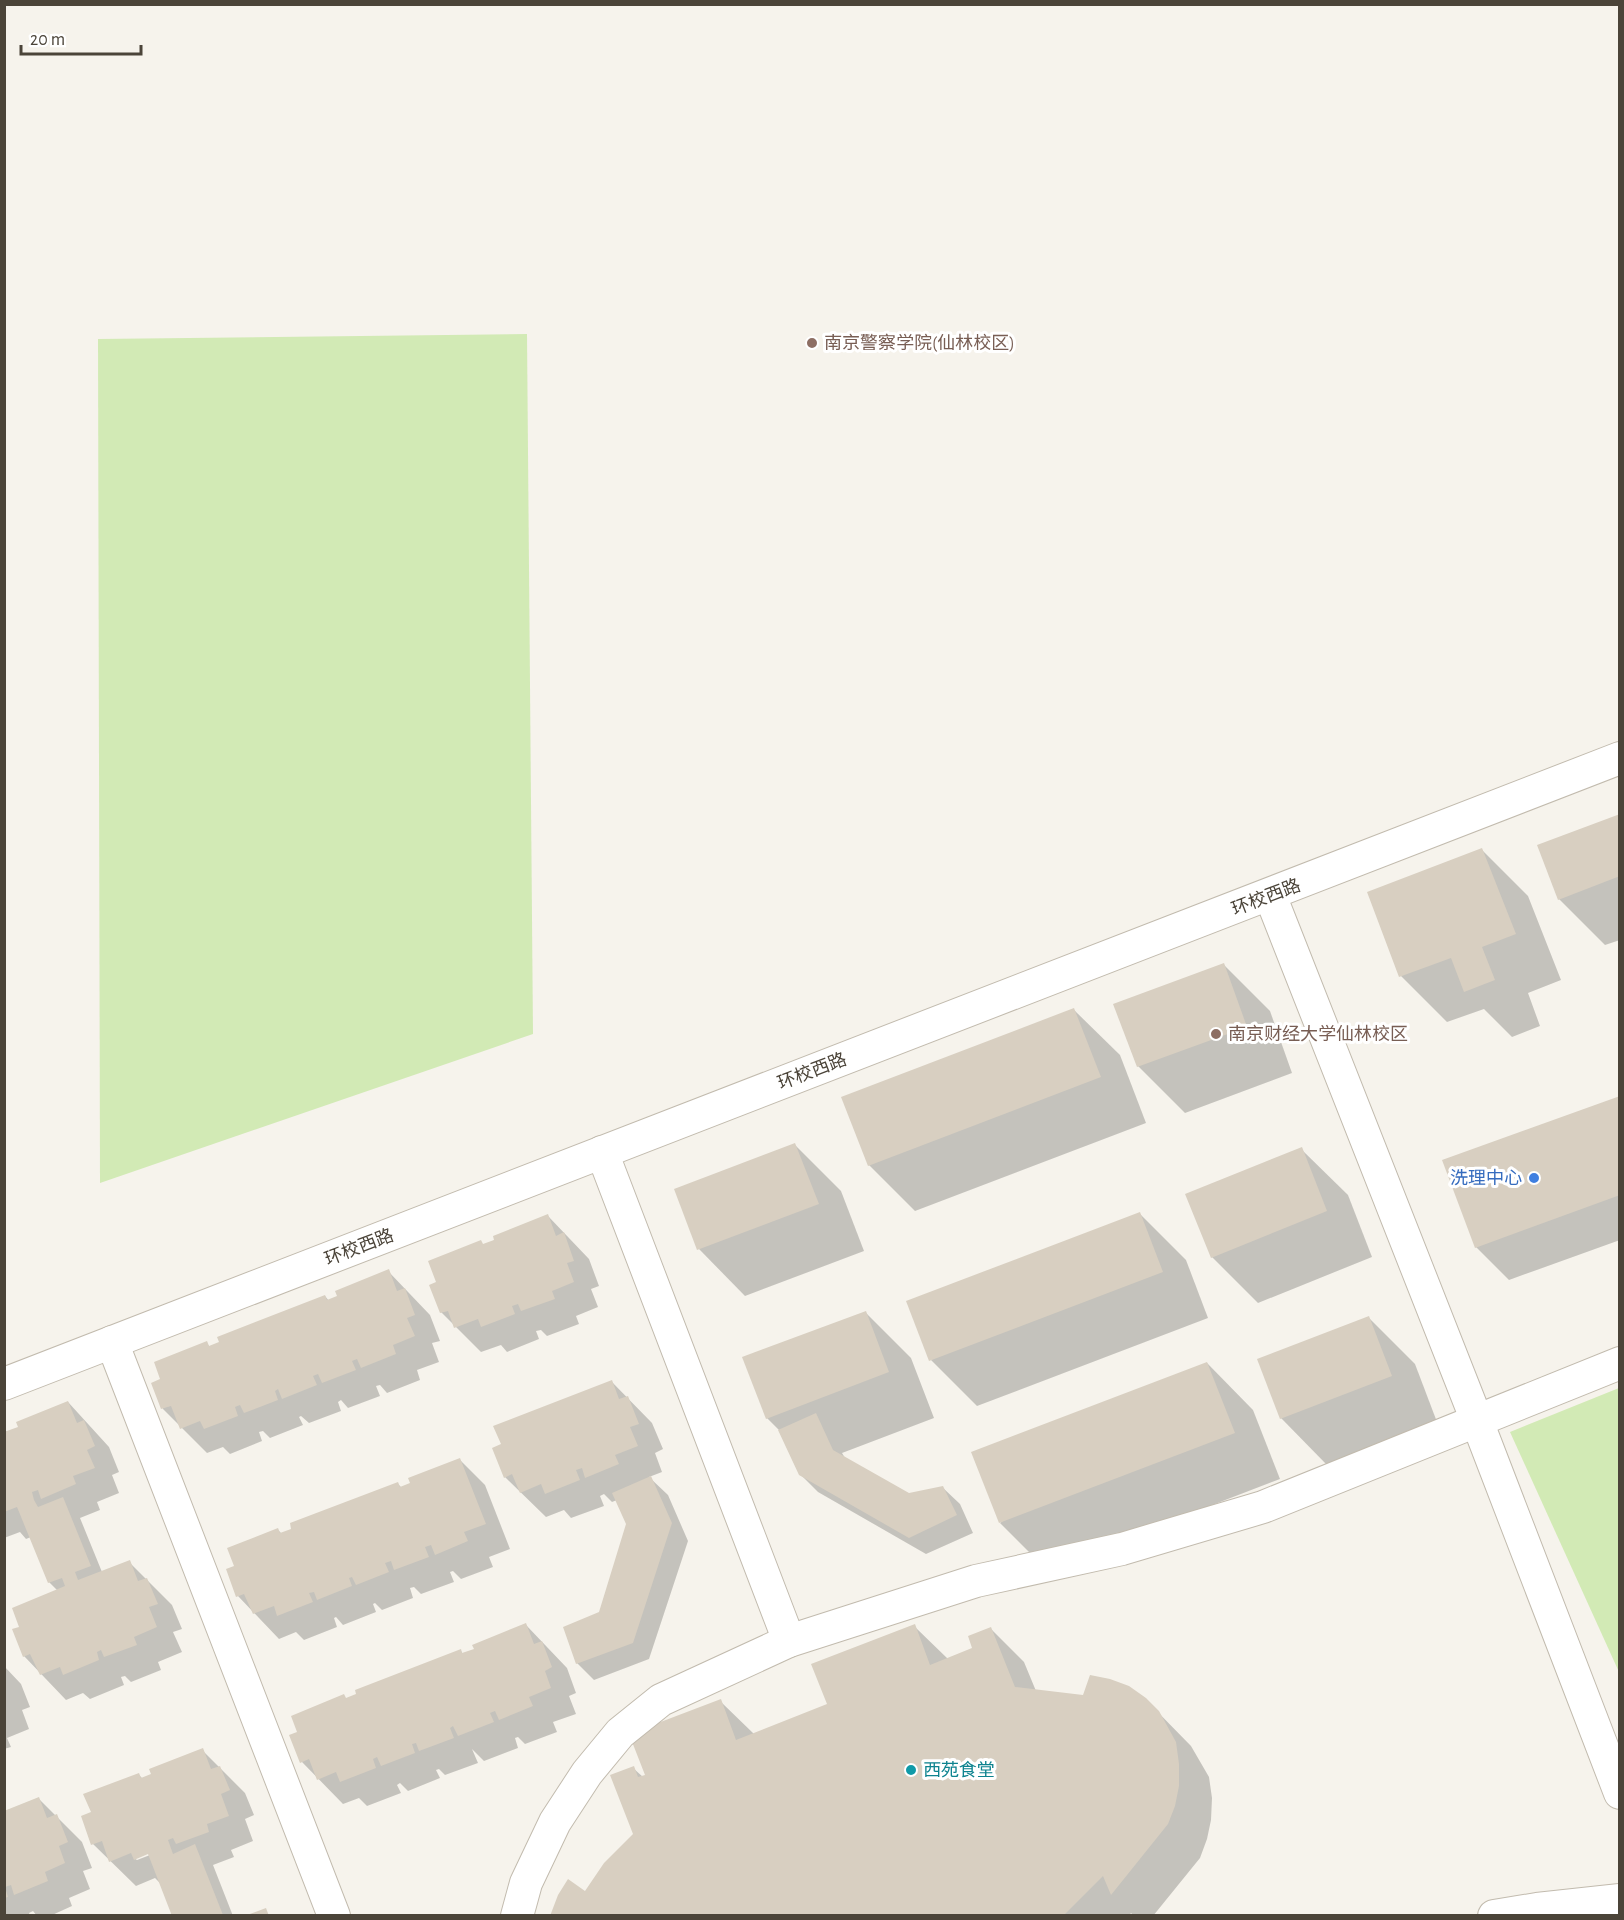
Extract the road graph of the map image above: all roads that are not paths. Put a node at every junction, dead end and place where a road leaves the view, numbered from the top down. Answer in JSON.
{"nodes":[{"id":1,"x":1620,"y":758,"type":"edge"},
{"id":2,"x":1270,"y":895,"type":"junction"},
{"id":3,"x":602,"y":1152,"type":"junction"},
{"id":4,"x":112,"y":1342,"type":"junction"},
{"id":5,"x":1620,"y":1363,"type":"edge"},
{"id":6,"x":4,"y":1384,"type":"edge"},
{"id":7,"x":1477,"y":1421,"type":"junction"},
{"id":8,"x":789,"y":1641,"type":"junction"},
{"id":9,"x":1620,"y":1793,"type":"edge"},
{"id":10,"x":1620,"y":1900,"type":"edge"},
{"id":11,"x":334,"y":1916,"type":"edge"},
{"id":12,"x":517,"y":1916,"type":"edge"},
{"id":13,"x":1494,"y":1916,"type":"edge"}],
"edges":[{"from":1,"to":2,"type":"street","name":"环校西路"},
{"from":2,"to":3,"type":"street","name":"环校西路"},
{"from":2,"to":7,"type":"street"},
{"from":3,"to":4,"type":"street","name":"环校西路"},
{"from":3,"to":8,"type":"street"},
{"from":4,"to":6,"type":"street","name":"环校西路"},
{"from":4,"to":11,"type":"street"},
{"from":5,"to":7,"type":"street"},
{"from":7,"to":8,"type":"street"},
{"from":7,"to":9,"type":"street"},
{"from":8,"to":12,"type":"street"},
{"from":10,"to":13,"type":"street"}]}
